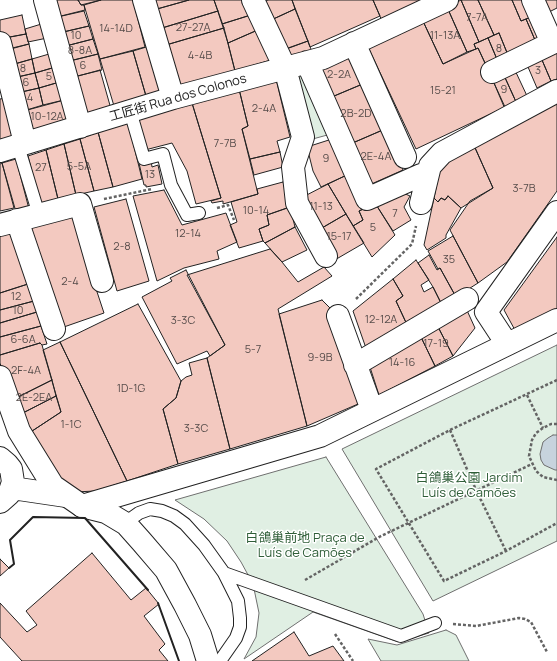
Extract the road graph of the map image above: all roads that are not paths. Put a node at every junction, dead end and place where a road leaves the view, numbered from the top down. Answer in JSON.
{"nodes":[{"id":1,"x":46,"y":0,"type":"edge"},
{"id":2,"x":144,"y":0,"type":"edge"},
{"id":3,"x":253,"y":0,"type":"edge"},
{"id":4,"x":447,"y":0,"type":"edge"},
{"id":5,"x":533,"y":0,"type":"edge"},
{"id":6,"x":550,"y":18,"type":"edge"},
{"id":7,"x":0,"y":43,"type":"edge"},
{"id":8,"x":354,"y":43,"type":"junction"},
{"id":9,"x":307,"y":62,"type":"junction"},
{"id":10,"x":285,"y":68,"type":"junction"},
{"id":11,"x":492,"y":72,"type":"dead end"},
{"id":12,"x":557,"y":91,"type":"edge"},
{"id":13,"x":173,"y":98,"type":"junction"},
{"id":14,"x":130,"y":111,"type":"junction"},
{"id":15,"x":80,"y":127,"type":"junction"},
{"id":16,"x":14,"y":147,"type":"edge"},
{"id":17,"x":405,"y":158,"type":"dead end"},
{"id":18,"x":424,"y":178,"type":"junction"},
{"id":19,"x":422,"y":202,"type":"dead end"},
{"id":20,"x":199,"y":212,"type":"dead end"},
{"id":21,"x":557,"y":212,"type":"edge"},
{"id":22,"x":39,"y":215,"type":"junction"},
{"id":23,"x":9,"y":223,"type":"edge"},
{"id":24,"x":326,"y":256,"type":"dead end"},
{"id":25,"x":102,"y":281,"type":"dead end"},
{"id":26,"x":467,"y":299,"type":"dead end"},
{"id":27,"x":338,"y":316,"type":"road end"},
{"id":28,"x":557,"y":320,"type":"edge"},
{"id":29,"x":54,"y":329,"type":"dead end"},
{"id":30,"x":507,"y":344,"type":"junction"},
{"id":31,"x":355,"y":364,"type":"junction"},
{"id":32,"x":0,"y":377,"type":"edge"},
{"id":33,"x":5,"y":404,"type":"edge"},
{"id":34,"x":372,"y":410,"type":"junction"},
{"id":35,"x":0,"y":458,"type":"edge"},
{"id":36,"x":6,"y":495,"type":"edge"},
{"id":37,"x":74,"y":501,"type":"junction"},
{"id":38,"x":126,"y":524,"type":"junction"},
{"id":39,"x":224,"y":573,"type":"junction"},
{"id":40,"x":435,"y":623,"type":"road end"},
{"id":41,"x":208,"y":661,"type":"edge"},
{"id":42,"x":220,"y":661,"type":"edge"}],
"edges":[{"from":1,"to":15,"type":"street"},
{"from":2,"to":13,"type":"street"},
{"from":3,"to":10,"type":"street"},
{"from":4,"to":8,"type":"street","name":"工匠街 Rua dos Colonos"},
{"from":5,"to":6,"type":"street"},
{"from":6,"to":11,"type":"street"},
{"from":7,"to":16,"type":"street"},
{"from":8,"to":9,"type":"street","name":"工匠街 Rua dos Colonos"},
{"from":8,"to":17,"type":"street"},
{"from":9,"to":10,"type":"street","name":"工匠街 Rua dos Colonos"},
{"from":9,"to":18,"type":"street"},
{"from":10,"to":13,"type":"street","name":"工匠街 Rua dos Colonos"},
{"from":10,"to":24,"type":"street"},
{"from":12,"to":18,"type":"street"},
{"from":13,"to":14,"type":"street","name":"工匠街 Rua dos Colonos"},
{"from":14,"to":15,"type":"street","name":"工匠街 Rua dos Colonos"},
{"from":14,"to":20,"type":"lane"},
{"from":15,"to":16,"type":"street","name":"工匠街 Rua dos Colonos"},
{"from":16,"to":22,"type":"lane"},
{"from":18,"to":19,"type":"street"},
{"from":21,"to":30,"type":"street"},
{"from":22,"to":23,"type":"street"},
{"from":22,"to":25,"type":"street"},
{"from":23,"to":29,"type":"street"},
{"from":26,"to":31,"type":"street"},
{"from":27,"to":31,"type":"street"},
{"from":28,"to":30,"type":"street"},
{"from":30,"to":34,"type":"street"},
{"from":31,"to":34,"type":"street"},
{"from":32,"to":33,"type":"street"},
{"from":33,"to":37,"type":"street"},
{"from":34,"to":37,"type":"street"},
{"from":35,"to":36,"type":"street"},
{"from":36,"to":37,"type":"street"},
{"from":37,"to":38,"type":"street"},
{"from":38,"to":39,"type":"lane"},
{"from":38,"to":41,"type":"street"},
{"from":39,"to":40,"type":"lane"},
{"from":39,"to":42,"type":"lane"}]}
